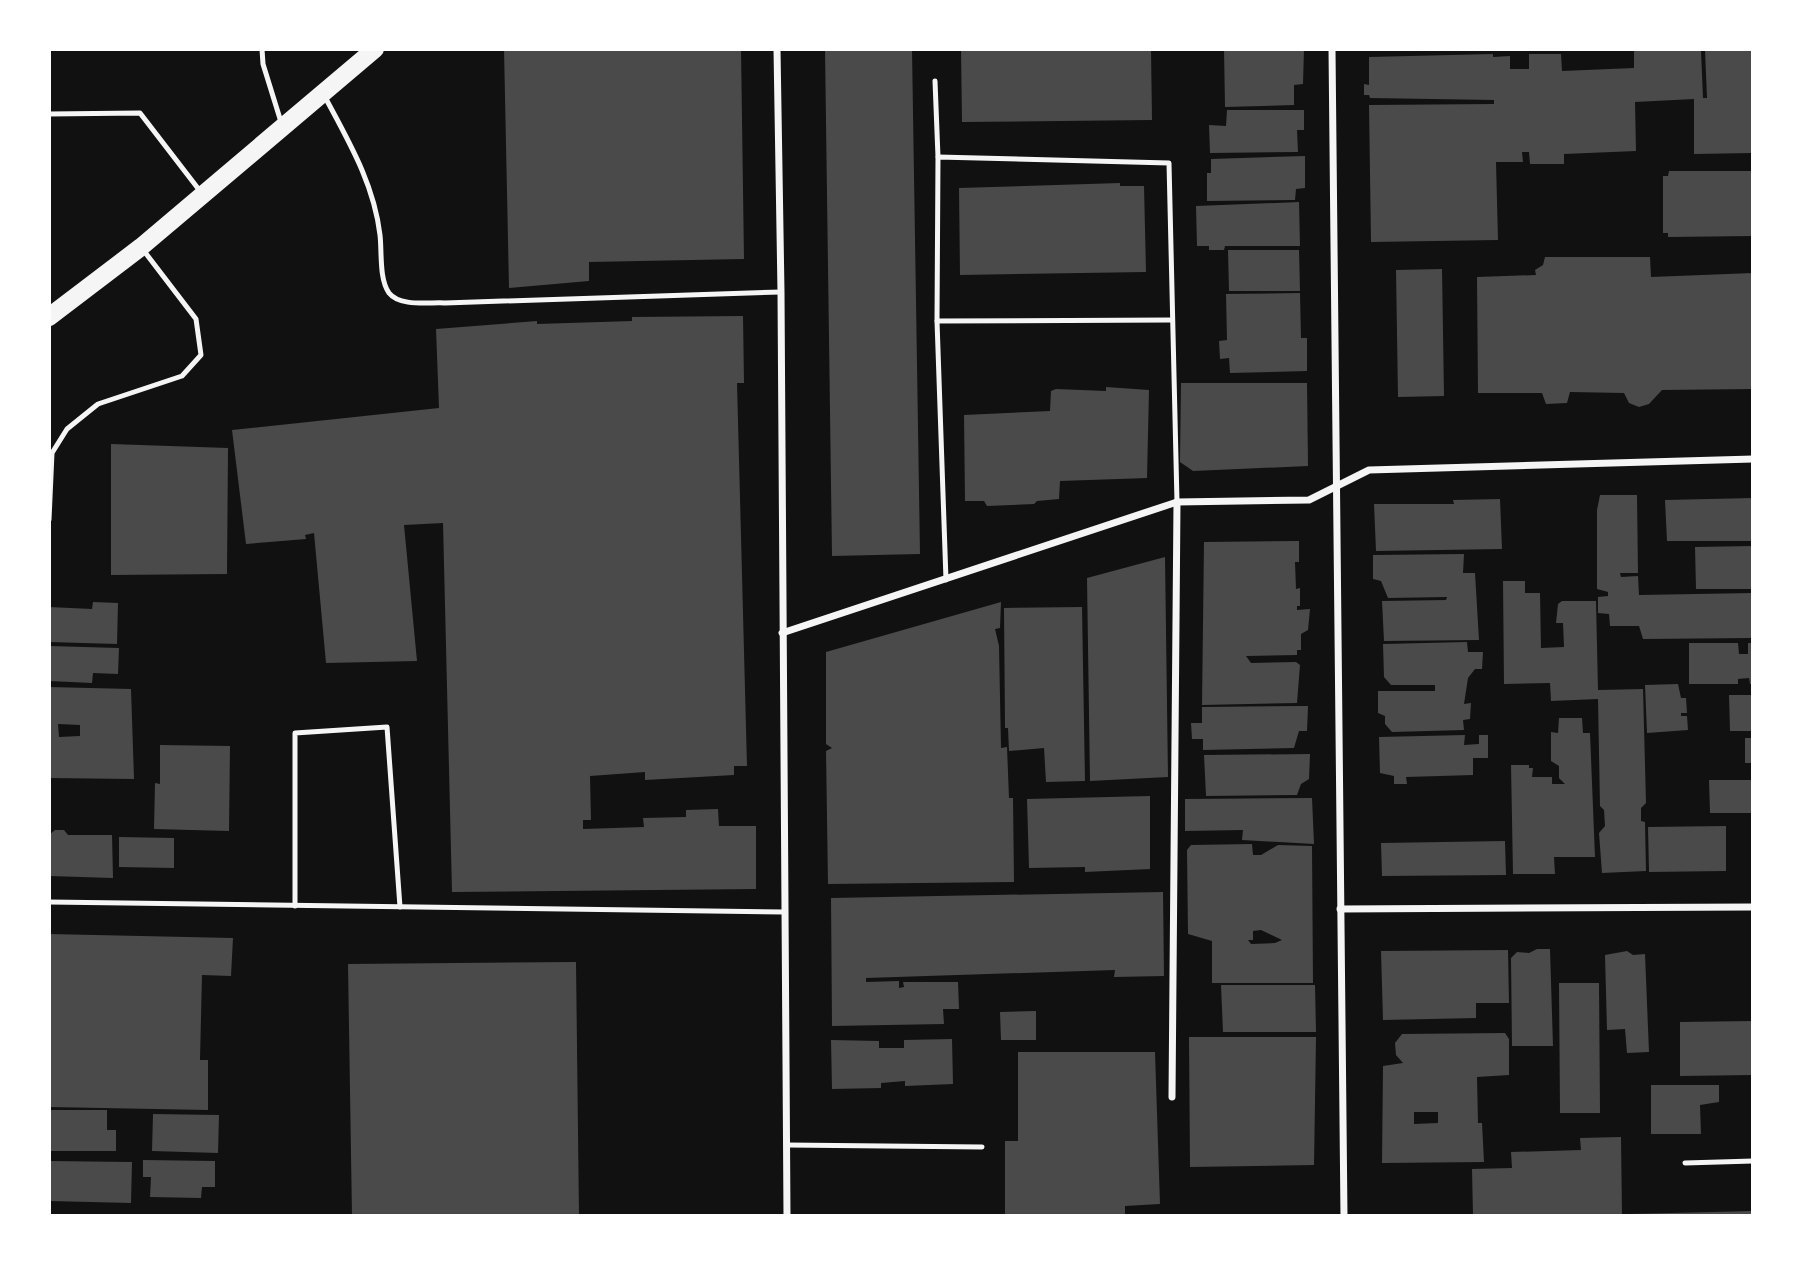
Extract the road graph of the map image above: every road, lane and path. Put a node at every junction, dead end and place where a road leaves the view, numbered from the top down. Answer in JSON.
{"nodes":[{"id":1,"x":262,"y":49,"type":"edge"},
{"id":2,"x":375,"y":49,"type":"edge"},
{"id":3,"x":777,"y":49,"type":"edge"},
{"id":4,"x":1332,"y":49,"type":"edge"},
{"id":5,"x":935,"y":80,"type":"dead end"},
{"id":6,"x":324,"y":94,"type":"junction"},
{"id":7,"x":49,"y":114,"type":"edge"},
{"id":8,"x":283,"y":128,"type":"junction"},
{"id":9,"x":938,"y":157,"type":"junction"},
{"id":10,"x":204,"y":195,"type":"junction"},
{"id":11,"x":141,"y":247,"type":"junction"},
{"id":12,"x":781,"y":292,"type":"junction"},
{"id":13,"x":49,"y":317,"type":"edge"},
{"id":14,"x":1171,"y":320,"type":"junction"},
{"id":15,"x":937,"y":321,"type":"junction"},
{"id":16,"x":1753,"y":459,"type":"edge"},
{"id":17,"x":1338,"y":486,"type":"junction"},
{"id":18,"x":1177,"y":502,"type":"junction"},
{"id":19,"x":49,"y":520,"type":"edge"},
{"id":20,"x":946,"y":580,"type":"junction"},
{"id":21,"x":782,"y":634,"type":"junction"},
{"id":22,"x":49,"y":902,"type":"edge"},
{"id":23,"x":295,"y":906,"type":"junction"},
{"id":24,"x":400,"y":907,"type":"junction"},
{"id":25,"x":1753,"y":907,"type":"edge"},
{"id":26,"x":1340,"y":909,"type":"junction"},
{"id":27,"x":784,"y":912,"type":"junction"},
{"id":28,"x":1171,"y":1097,"type":"dead end"},
{"id":29,"x":787,"y":1145,"type":"junction"},
{"id":30,"x":982,"y":1147,"type":"dead end"},
{"id":31,"x":1753,"y":1161,"type":"edge"},
{"id":32,"x":1685,"y":1163,"type":"dead end"},
{"id":33,"x":787,"y":1216,"type":"edge"},
{"id":34,"x":1344,"y":1216,"type":"edge"}],
"edges":[{"from":1,"to":8,"type":"lane"},
{"from":2,"to":6,"type":"main road"},
{"from":3,"to":12,"type":"street"},
{"from":4,"to":17,"type":"street"},
{"from":5,"to":9,"type":"lane"},
{"from":6,"to":8,"type":"main road"},
{"from":6,"to":12,"type":"lane"},
{"from":7,"to":10,"type":"lane"},
{"from":8,"to":10,"type":"main road"},
{"from":9,"to":14,"type":"lane"},
{"from":9,"to":15,"type":"lane"},
{"from":10,"to":11,"type":"main road"},
{"from":11,"to":13,"type":"main road"},
{"from":11,"to":19,"type":"lane"},
{"from":12,"to":21,"type":"street"},
{"from":14,"to":15,"type":"lane"},
{"from":14,"to":18,"type":"lane"},
{"from":15,"to":20,"type":"lane"},
{"from":16,"to":17,"type":"street"},
{"from":17,"to":18,"type":"street"},
{"from":17,"to":26,"type":"street"},
{"from":18,"to":20,"type":"street"},
{"from":18,"to":28,"type":"street"},
{"from":20,"to":21,"type":"street"},
{"from":21,"to":27,"type":"street"},
{"from":22,"to":23,"type":"lane"},
{"from":23,"to":24,"type":"lane"},
{"from":23,"to":24,"type":"lane"},
{"from":24,"to":27,"type":"lane"},
{"from":25,"to":26,"type":"street"},
{"from":26,"to":34,"type":"street"},
{"from":27,"to":29,"type":"street"},
{"from":29,"to":30,"type":"lane"},
{"from":29,"to":33,"type":"street"},
{"from":31,"to":32,"type":"lane"}]}
